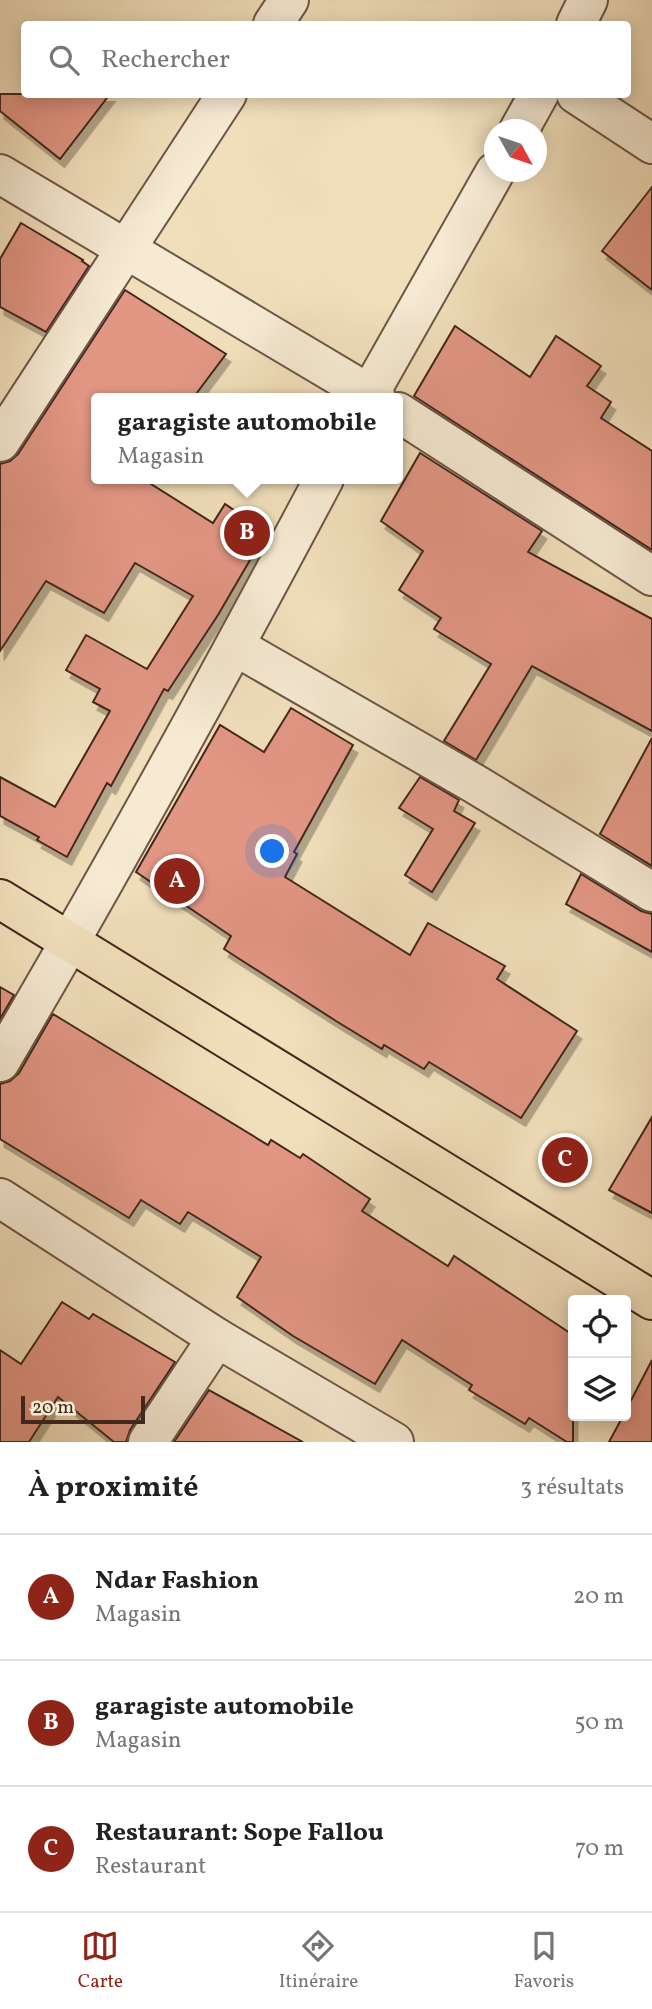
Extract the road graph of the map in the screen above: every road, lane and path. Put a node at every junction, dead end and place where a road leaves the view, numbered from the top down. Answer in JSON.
{"nodes":[{"id":1,"x":289,"y":0,"type":"edge"},
{"id":2,"x":589,"y":0,"type":"edge"},
{"id":3,"x":275,"y":21,"type":"edge"},
{"id":4,"x":578,"y":21,"type":"edge"},
{"id":5,"x":224,"y":98,"type":"edge"},
{"id":6,"x":537,"y":98,"type":"edge"},
{"id":7,"x":582,"y":98,"type":"edge"},
{"id":8,"x":525,"y":119,"type":"edge"},
{"id":9,"x":652,"y":144,"type":"edge"},
{"id":10,"x":0,"y":174,"type":"edge"},
{"id":11,"x":490,"y":182,"type":"edge"},
{"id":12,"x":126,"y":250,"type":"junction"},
{"id":13,"x":364,"y":393,"type":"edge"},
{"id":14,"x":381,"y":393,"type":"edge"},
{"id":15,"x":403,"y":418,"type":"edge"},
{"id":16,"x":0,"y":442,"type":"edge"},
{"id":17,"x":321,"y":484,"type":"edge"},
{"id":18,"x":652,"y":576,"type":"edge"},
{"id":19,"x":235,"y":646,"type":"junction"},
{"id":20,"x":652,"y":892,"type":"edge"},
{"id":21,"x":0,"y":899,"type":"edge"},
{"id":22,"x":69,"y":944,"type":"junction"},
{"id":23,"x":0,"y":1062,"type":"edge"},
{"id":24,"x":0,"y":1198,"type":"edge"},
{"id":25,"x":652,"y":1300,"type":"edge"},
{"id":26,"x":217,"y":1338,"type":"junction"},
{"id":27,"x":148,"y":1442,"type":"edge"},
{"id":28,"x":394,"y":1442,"type":"edge"}],
"edges":[{"from":1,"to":3,"type":"street"},
{"from":2,"to":4,"type":"street"},
{"from":5,"to":12,"type":"street"},
{"from":6,"to":8,"type":"street"},
{"from":7,"to":9,"type":"street"},
{"from":10,"to":12,"type":"street"},
{"from":11,"to":14,"type":"street"},
{"from":12,"to":13,"type":"street"},
{"from":12,"to":16,"type":"street"},
{"from":15,"to":18,"type":"street"},
{"from":17,"to":19,"type":"street"},
{"from":19,"to":20,"type":"street"},
{"from":19,"to":22,"type":"street"},
{"from":21,"to":22,"type":"highway"},
{"from":22,"to":23,"type":"street"},
{"from":22,"to":25,"type":"highway"},
{"from":24,"to":26,"type":"street"},
{"from":26,"to":27,"type":"street"},
{"from":26,"to":28,"type":"street"}]}
